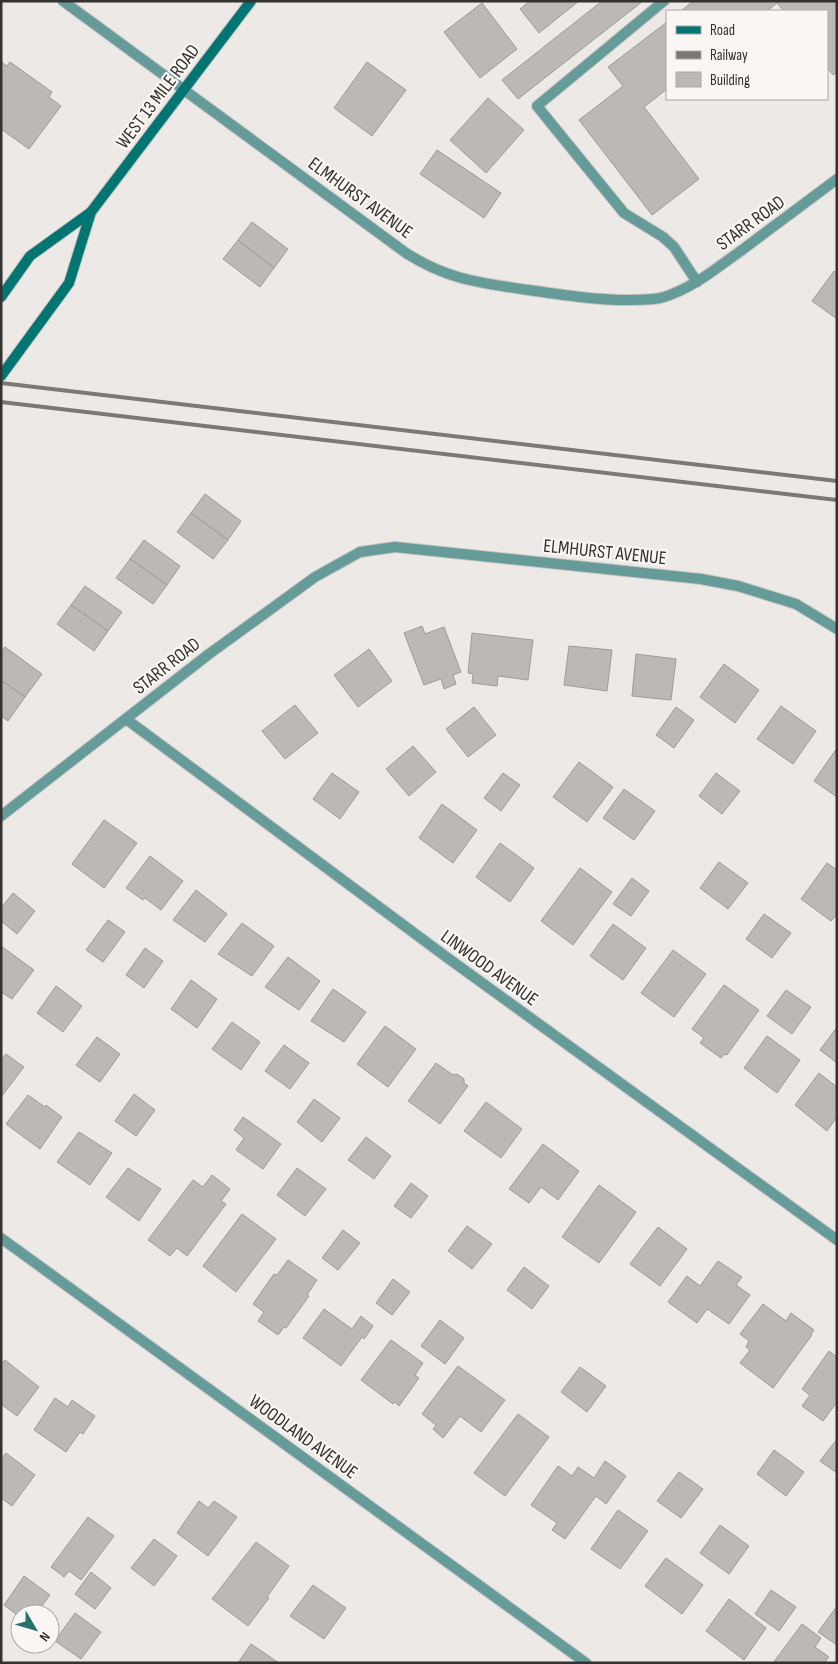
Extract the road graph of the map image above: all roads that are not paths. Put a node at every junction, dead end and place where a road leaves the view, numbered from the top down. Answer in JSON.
{"nodes":[{"id":1,"x":64,"y":1,"type":"edge"},
{"id":2,"x":251,"y":1,"type":"edge"},
{"id":3,"x":664,"y":1,"type":"edge"},
{"id":4,"x":185,"y":90,"type":"junction"},
{"id":5,"x":837,"y":179,"type":"edge"},
{"id":6,"x":91,"y":212,"type":"junction"},
{"id":7,"x":697,"y":282,"type":"junction"},
{"id":8,"x":683,"y":289,"type":"joint"},
{"id":9,"x":1,"y":297,"type":"edge"},
{"id":10,"x":1,"y":376,"type":"edge"},
{"id":11,"x":360,"y":552,"type":"joint"},
{"id":12,"x":837,"y":630,"type":"edge"},
{"id":13,"x":126,"y":719,"type":"junction"},
{"id":14,"x":1,"y":816,"type":"edge"},
{"id":15,"x":1,"y":1238,"type":"edge"},
{"id":16,"x":837,"y":1240,"type":"edge"},
{"id":17,"x":586,"y":1663,"type":"edge"}],
"edges":[{"from":1,"to":4,"type":"street","name":"ELMHURST AVENUE"},
{"from":2,"to":4,"type":"main road","name":"WEST 13 MILE ROAD"},
{"from":3,"to":7,"type":"street"},
{"from":4,"to":6,"type":"main road","name":"WEST 13 MILE ROAD"},
{"from":4,"to":8,"type":"street","name":"ELMHURST AVENUE"},
{"from":5,"to":7,"type":"street","name":"STARR ROAD"},
{"from":6,"to":9,"type":"main road","name":"WEST 13 MILE ROAD"},
{"from":6,"to":10,"type":"main road","name":"WEST 13 MILE ROAD"},
{"from":7,"to":8,"type":"street","name":"STARR ROAD"},
{"from":11,"to":12,"type":"street","name":"ELMHURST AVENUE"},
{"from":11,"to":13,"type":"street","name":"STARR ROAD"},
{"from":13,"to":14,"type":"street","name":"STARR ROAD"},
{"from":13,"to":16,"type":"street","name":"LINWOOD AVENUE"},
{"from":15,"to":17,"type":"street","name":"WOODLAND AVENUE"}]}
